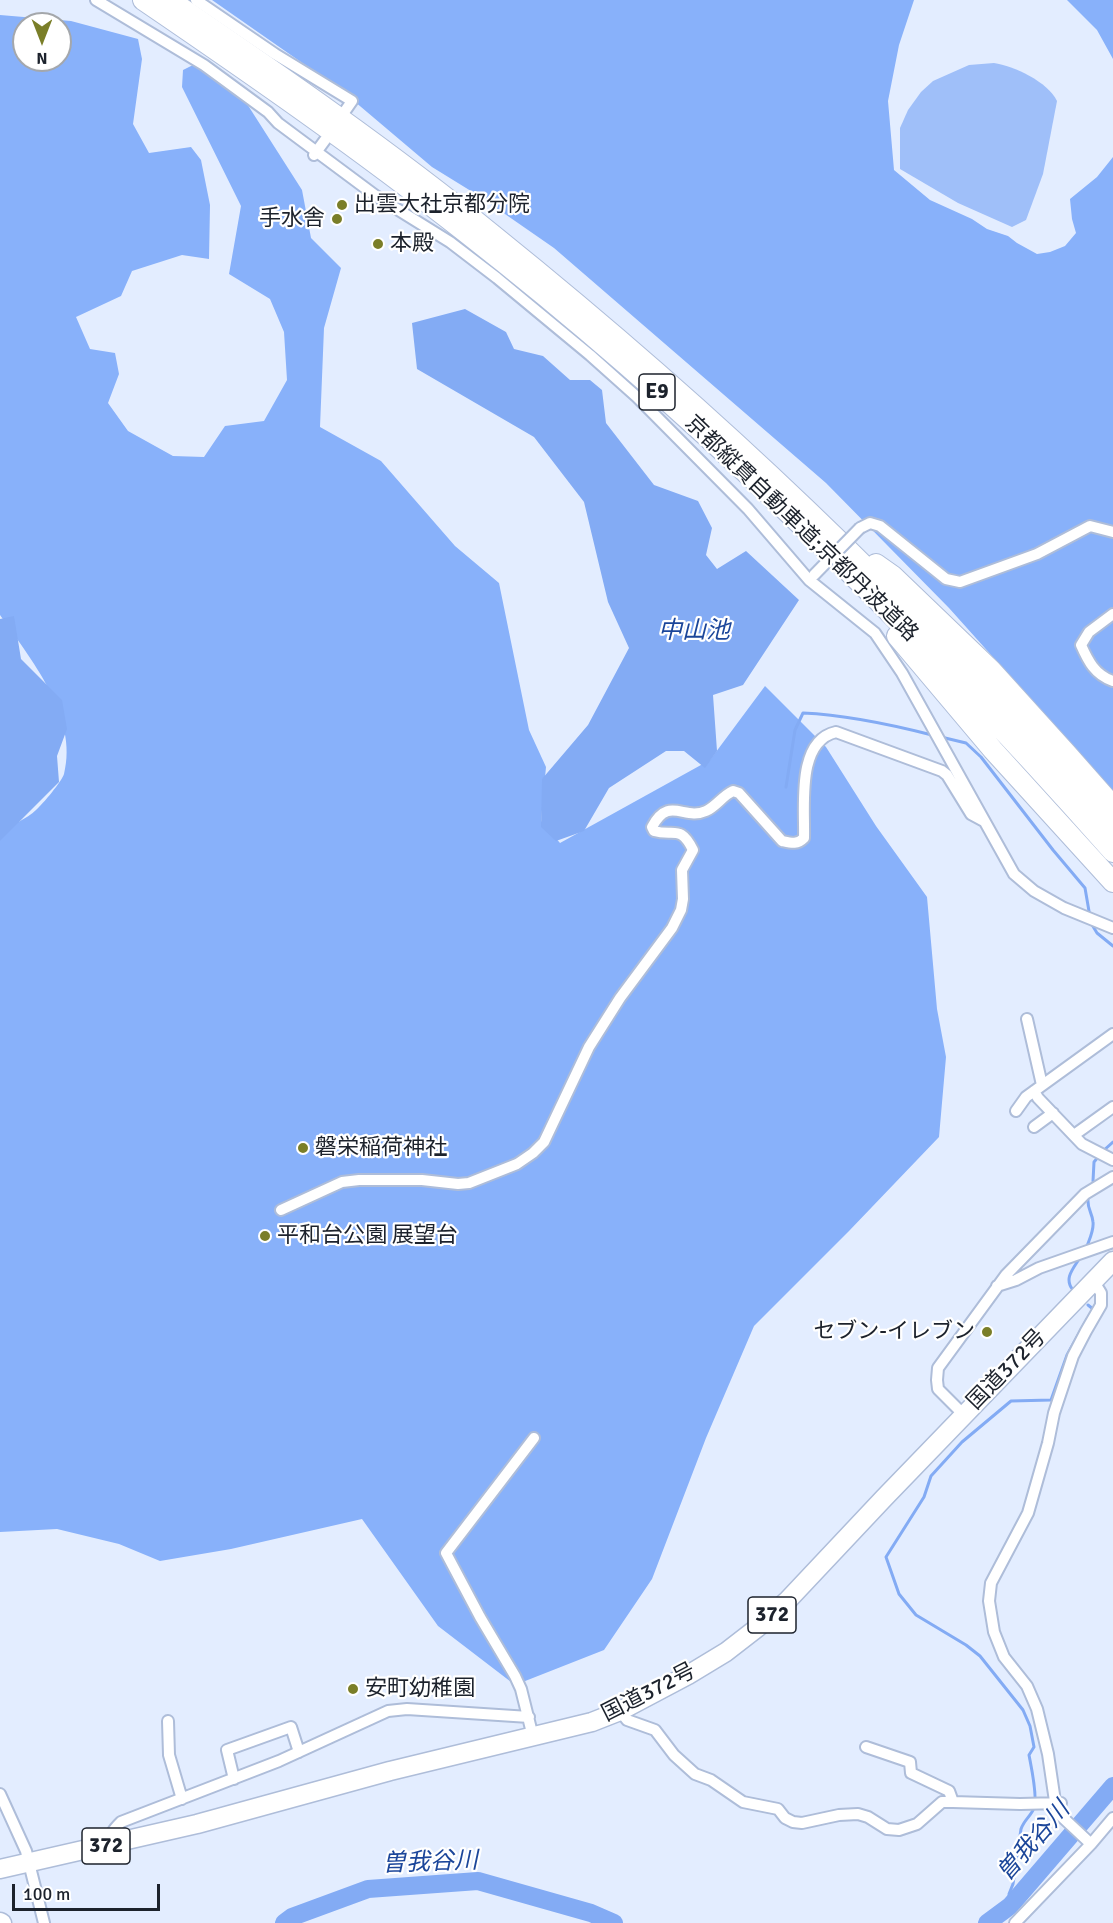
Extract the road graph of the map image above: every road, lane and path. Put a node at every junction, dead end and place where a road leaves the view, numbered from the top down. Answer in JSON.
{"nodes":[{"id":1,"x":96,"y":0,"type":"edge"},
{"id":2,"x":143,"y":0,"type":"edge"},
{"id":3,"x":170,"y":0,"type":"edge"},
{"id":4,"x":196,"y":0,"type":"edge"},
{"id":5,"x":345,"y":111,"type":"dead end"},
{"id":6,"x":325,"y":140,"type":"dead end"},
{"id":7,"x":315,"y":154,"type":"junction"},
{"id":8,"x":724,"y":453,"type":"junction"},
{"id":9,"x":827,"y":529,"type":"junction"},
{"id":10,"x":1113,"y":532,"type":"edge"},
{"id":11,"x":811,"y":577,"type":"junction"},
{"id":12,"x":1113,"y":614,"type":"edge"},
{"id":13,"x":1113,"y":681,"type":"edge"},
{"id":14,"x":1113,"y":806,"type":"edge"},
{"id":15,"x":984,"y":821,"type":"junction"},
{"id":16,"x":1113,"y":831,"type":"edge"},
{"id":17,"x":1112,"y":851,"type":"edge"},
{"id":18,"x":1113,"y":882,"type":"edge"},
{"id":19,"x":1113,"y":928,"type":"edge"},
{"id":20,"x":1027,"y":1019,"type":"dead end"},
{"id":21,"x":1113,"y":1034,"type":"edge"},
{"id":22,"x":1038,"y":1088,"type":"junction"},
{"id":23,"x":1113,"y":1107,"type":"edge"},
{"id":24,"x":1016,"y":1111,"type":"dead end"},
{"id":25,"x":1053,"y":1113,"type":"junction"},
{"id":26,"x":1034,"y":1127,"type":"dead end"},
{"id":27,"x":1074,"y":1135,"type":"junction"},
{"id":28,"x":1105,"y":1156,"type":"edge"},
{"id":29,"x":1113,"y":1177,"type":"edge"},
{"id":30,"x":281,"y":1210,"type":"dead end"},
{"id":31,"x":1113,"y":1242,"type":"edge"},
{"id":32,"x":1113,"y":1261,"type":"edge"},
{"id":33,"x":1093,"y":1280,"type":"junction"},
{"id":34,"x":997,"y":1287,"type":"junction"},
{"id":35,"x":964,"y":1415,"type":"junction"},
{"id":36,"x":534,"y":1438,"type":"dead end"},
{"id":37,"x":620,"y":1711,"type":"junction"},
{"id":38,"x":529,"y":1717,"type":"junction"},
{"id":39,"x":168,"y":1722,"type":"dead end"},
{"id":40,"x":533,"y":1737,"type":"junction"},
{"id":41,"x":866,"y":1747,"type":"dead end"},
{"id":42,"x":298,"y":1752,"type":"junction"},
{"id":43,"x":234,"y":1779,"type":"junction"},
{"id":44,"x":0,"y":1794,"type":"edge"},
{"id":45,"x":182,"y":1799,"type":"junction"},
{"id":46,"x":953,"y":1802,"type":"junction"},
{"id":47,"x":1056,"y":1806,"type":"junction"},
{"id":48,"x":1113,"y":1818,"type":"edge"},
{"id":49,"x":1088,"y":1842,"type":"junction"},
{"id":50,"x":111,"y":1845,"type":"junction"},
{"id":51,"x":11,"y":1868,"type":"edge"},
{"id":52,"x":44,"y":1923,"type":"edge"},
{"id":53,"x":1015,"y":1923,"type":"edge"}],
"edges":[{"from":1,"to":7,"type":"street"},
{"from":2,"to":8,"type":"highway","name":"京都縦貫自動車道;京都丹波道路","number":"E9"},
{"from":3,"to":9,"type":"highway","name":"京都縦貫自動車道;京都丹波道路","number":"E9"},
{"from":4,"to":5,"type":"street"},
{"from":6,"to":7,"type":"street"},
{"from":7,"to":11,"type":"street"},
{"from":8,"to":17,"type":"highway","name":"京都縦貫自動車道;京都丹波道路","number":"E9"},
{"from":8,"to":18,"type":"highway"},
{"from":9,"to":14,"type":"highway"},
{"from":9,"to":16,"type":"highway","name":"京都縦貫自動車道;京都丹波道路","number":"E9"},
{"from":10,"to":11,"type":"street","bridge":true},
{"from":11,"to":15,"type":"street"},
{"from":12,"to":13,"type":"street"},
{"from":15,"to":19,"type":"street"},
{"from":15,"to":30,"type":"street"},
{"from":20,"to":22,"type":"street"},
{"from":21,"to":22,"type":"street"},
{"from":22,"to":24,"type":"street"},
{"from":22,"to":25,"type":"street"},
{"from":23,"to":27,"type":"street"},
{"from":25,"to":26,"type":"street"},
{"from":25,"to":27,"type":"street"},
{"from":27,"to":28,"type":"street"},
{"from":29,"to":34,"type":"street"},
{"from":31,"to":34,"type":"street"},
{"from":32,"to":33,"type":"highway","name":"国道372号","number":"372"},
{"from":33,"to":35,"type":"highway","name":"国道372号","number":"372"},
{"from":33,"to":47,"type":"street"},
{"from":34,"to":35,"type":"street"},
{"from":35,"to":37,"type":"highway","name":"国道372号","number":"372"},
{"from":36,"to":38,"type":"street"},
{"from":37,"to":40,"type":"highway","name":"国道372号","number":"372"},
{"from":37,"to":46,"type":"street"},
{"from":38,"to":40,"type":"street"},
{"from":38,"to":42,"type":"street"},
{"from":39,"to":45,"type":"street"},
{"from":40,"to":50,"type":"highway","name":"国道372号","number":"372"},
{"from":41,"to":46,"type":"street"},
{"from":42,"to":43,"type":"street"},
{"from":42,"to":43,"type":"street"},
{"from":43,"to":45,"type":"street"},
{"from":44,"to":51,"type":"street"},
{"from":45,"to":50,"type":"street"},
{"from":46,"to":47,"type":"street"},
{"from":47,"to":49,"type":"street"},
{"from":48,"to":49,"type":"street"},
{"from":49,"to":53,"type":"street"},
{"from":50,"to":51,"type":"highway","name":"国道372号","number":"372"},
{"from":51,"to":52,"type":"street"}]}
